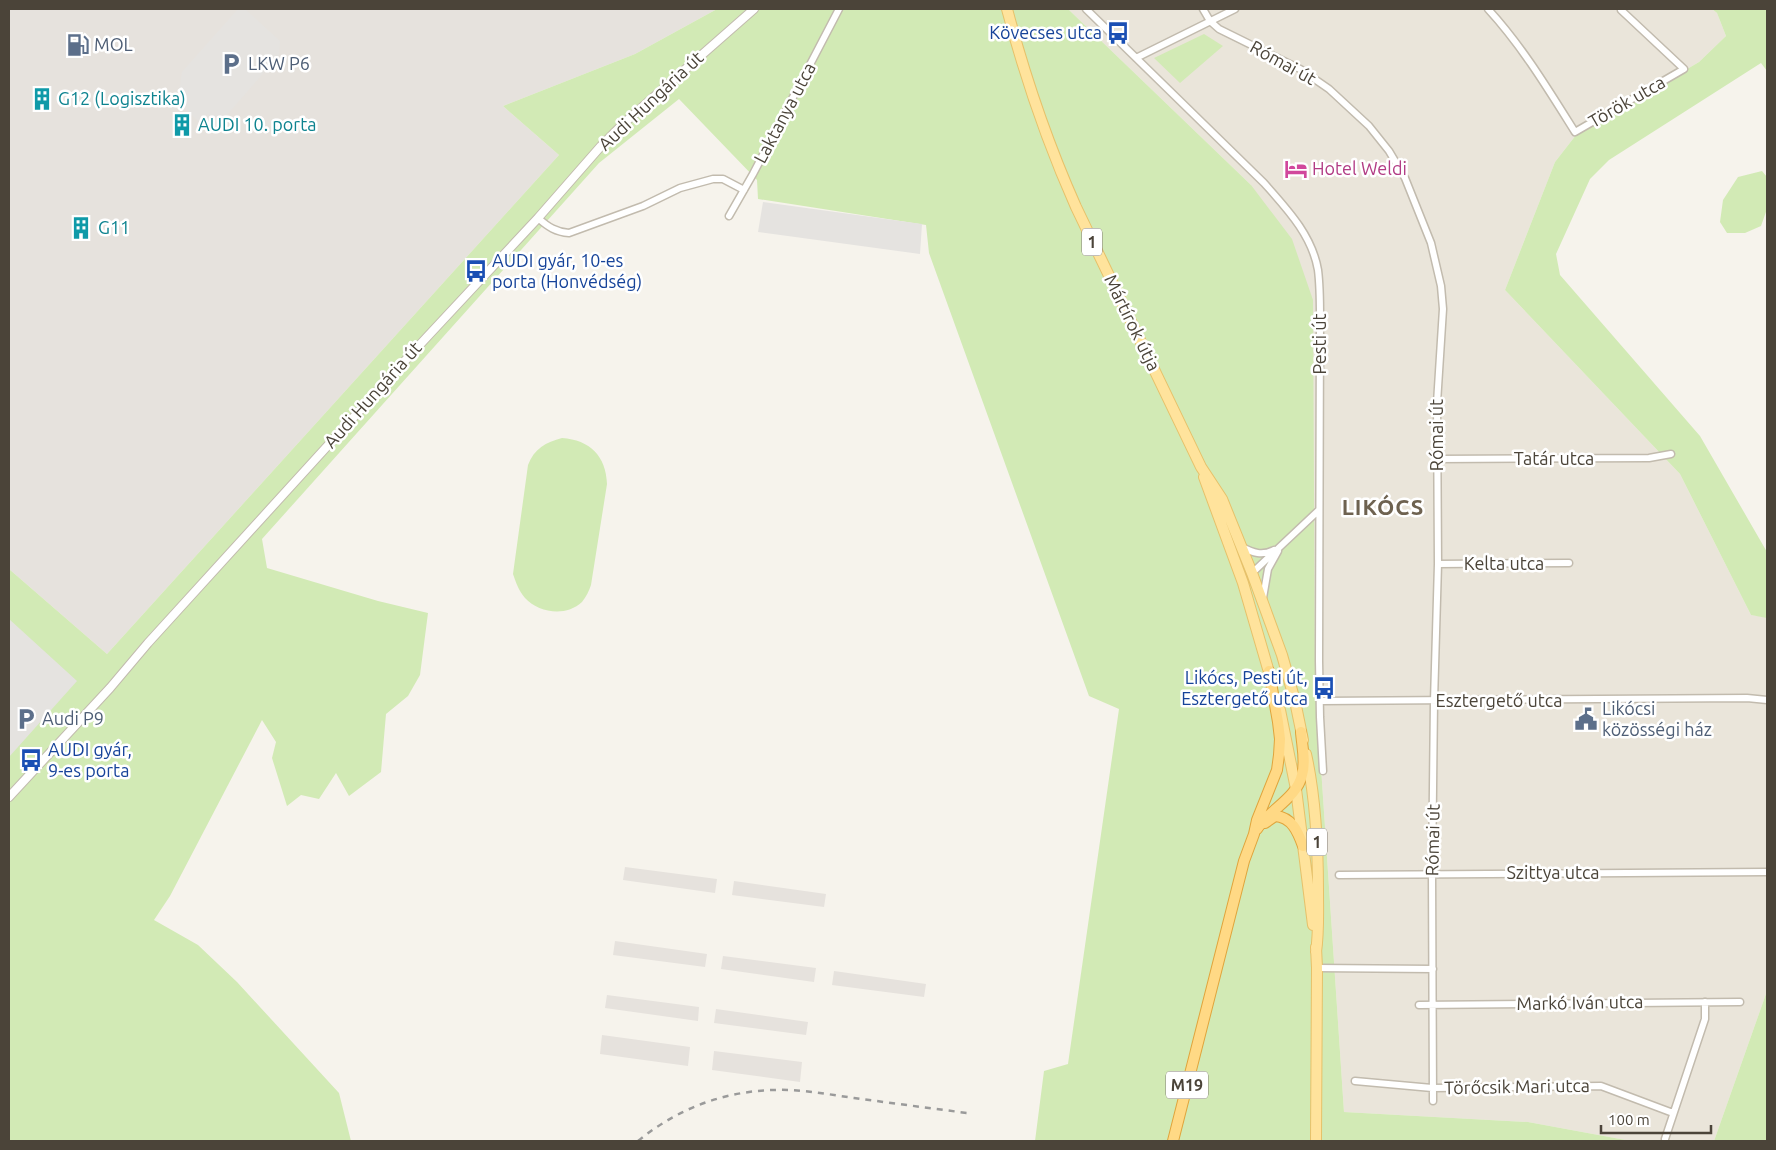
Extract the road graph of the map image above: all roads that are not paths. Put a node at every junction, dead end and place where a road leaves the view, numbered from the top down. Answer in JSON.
{"nodes":[{"id":1,"x":754,"y":9,"type":"edge"},
{"id":2,"x":839,"y":9,"type":"edge"},
{"id":3,"x":1007,"y":9,"type":"edge"},
{"id":4,"x":1086,"y":9,"type":"edge"},
{"id":5,"x":1203,"y":9,"type":"edge"},
{"id":6,"x":1235,"y":9,"type":"edge"},
{"id":7,"x":1488,"y":9,"type":"edge"},
{"id":8,"x":1621,"y":10,"type":"dead end"},
{"id":9,"x":1210,"y":20,"type":"junction"},
{"id":10,"x":1136,"y":58,"type":"junction"},
{"id":11,"x":744,"y":190,"type":"junction"},
{"id":12,"x":729,"y":216,"type":"dead end"},
{"id":13,"x":538,"y":218,"type":"junction"},
{"id":14,"x":1671,"y":454,"type":"dead end"},
{"id":15,"x":1437,"y":459,"type":"junction"},
{"id":16,"x":1201,"y":467,"type":"junction"},
{"id":17,"x":1319,"y":510,"type":"junction"},
{"id":18,"x":1283,"y":544,"type":"junction"},
{"id":19,"x":1242,"y":547,"type":"junction"},
{"id":20,"x":1569,"y":563,"type":"dead end"},
{"id":21,"x":1438,"y":564,"type":"junction"},
{"id":22,"x":1252,"y":573,"type":"junction"},
{"id":23,"x":1243,"y":582,"type":"junction"},
{"id":24,"x":1262,"y":603,"type":"junction"},
{"id":25,"x":1269,"y":671,"type":"junction"},
{"id":26,"x":1767,"y":700,"type":"edge"},
{"id":27,"x":1320,"y":701,"type":"junction"},
{"id":28,"x":1434,"y":701,"type":"junction"},
{"id":29,"x":1301,"y":732,"type":"junction"},
{"id":30,"x":1323,"y":771,"type":"dead end"},
{"id":31,"x":1296,"y":790,"type":"junction"},
{"id":32,"x":9,"y":797,"type":"edge"},
{"id":33,"x":1254,"y":834,"type":"junction"},
{"id":34,"x":1303,"y":846,"type":"junction"},
{"id":35,"x":1767,"y":872,"type":"edge"},
{"id":36,"x":1432,"y":874,"type":"junction"},
{"id":37,"x":1339,"y":875,"type":"dead end"},
{"id":38,"x":1316,"y":952,"type":"junction"},
{"id":39,"x":1317,"y":968,"type":"junction"},
{"id":40,"x":1433,"y":969,"type":"junction"},
{"id":41,"x":1705,"y":1002,"type":"junction"},
{"id":42,"x":1740,"y":1002,"type":"dead end"},
{"id":43,"x":1419,"y":1005,"type":"dead end"},
{"id":44,"x":1433,"y":1005,"type":"junction"},
{"id":45,"x":1355,"y":1081,"type":"dead end"},
{"id":46,"x":1432,"y":1088,"type":"junction"},
{"id":47,"x":1433,"y":1101,"type":"dead end"},
{"id":48,"x":1673,"y":1113,"type":"junction"},
{"id":49,"x":1665,"y":1139,"type":"dead end"},
{"id":50,"x":1173,"y":1141,"type":"edge"},
{"id":51,"x":1316,"y":1141,"type":"edge"}],
"edges":[{"from":1,"to":13,"type":"street","name":"Audi Hungária út"},
{"from":2,"to":11,"type":"street","name":"Laktanya utca"},
{"from":3,"to":16,"type":"main road","name":"Mártírok útja","number":"1"},
{"from":4,"to":10,"type":"street","name":"Pesti út"},
{"from":5,"to":9,"type":"street","name":"Római út"},
{"from":6,"to":9,"type":"street"},
{"from":7,"to":8,"type":"street","name":"Török utca"},
{"from":9,"to":10,"type":"street"},
{"from":9,"to":15,"type":"street","name":"Római út"},
{"from":10,"to":17,"type":"street","name":"Pesti út"},
{"from":11,"to":12,"type":"street","name":"Laktanya utca"},
{"from":11,"to":13,"type":"street"},
{"from":13,"to":32,"type":"street","name":"Audi Hungária út"},
{"from":14,"to":15,"type":"street","name":"Tatár utca"},
{"from":15,"to":21,"type":"street","name":"Római út"},
{"from":16,"to":19,"type":"main road","number":"1"},
{"from":16,"to":23,"type":"main road","number":"1"},
{"from":17,"to":18,"type":"street"},
{"from":17,"to":27,"type":"street","name":"Pesti út"},
{"from":18,"to":19,"type":"street"},
{"from":18,"to":22,"type":"street"},
{"from":18,"to":24,"type":"street"},
{"from":19,"to":22,"type":"main road","number":"1"},
{"from":20,"to":21,"type":"street","name":"Kelta utca"},
{"from":21,"to":28,"type":"street","name":"Római út"},
{"from":22,"to":23,"type":"street"},
{"from":22,"to":24,"type":"main road","number":"1"},
{"from":23,"to":25,"type":"main road","number":"1"},
{"from":24,"to":29,"type":"main road","number":"1"},
{"from":25,"to":31,"type":"main road","number":"1"},
{"from":25,"to":33,"type":"highway"},
{"from":26,"to":28,"type":"street","name":"Esztergető utca"},
{"from":27,"to":28,"type":"street","name":"Esztergető utca"},
{"from":27,"to":30,"type":"street","name":"Pesti út"},
{"from":28,"to":36,"type":"street","name":"Római út"},
{"from":29,"to":31,"type":"highway"},
{"from":29,"to":38,"type":"main road","number":"1"},
{"from":31,"to":33,"type":"highway"},
{"from":31,"to":34,"type":"main road","number":"1"},
{"from":33,"to":34,"type":"highway"},
{"from":33,"to":50,"type":"highway","number":"M19"},
{"from":34,"to":38,"type":"main road","number":"1"},
{"from":35,"to":36,"type":"street","name":"Szittya utca"},
{"from":36,"to":37,"type":"street","name":"Szittya utca"},
{"from":36,"to":40,"type":"street","name":"Római út"},
{"from":38,"to":39,"type":"main road","number":"1"},
{"from":39,"to":40,"type":"street"},
{"from":39,"to":51,"type":"main road","number":"1"},
{"from":40,"to":44,"type":"street","name":"Római út"},
{"from":41,"to":42,"type":"street","name":"Markó Iván utca"},
{"from":41,"to":44,"type":"street","name":"Markó Iván utca"},
{"from":41,"to":48,"type":"street"},
{"from":43,"to":44,"type":"street","name":"Markó Iván utca"},
{"from":44,"to":46,"type":"street","name":"Római út"},
{"from":45,"to":46,"type":"street","name":"Törőcsik Mari utca"},
{"from":46,"to":47,"type":"street","name":"Római út"},
{"from":46,"to":48,"type":"street","name":"Törőcsik Mari utca"},
{"from":48,"to":49,"type":"street"}]}
